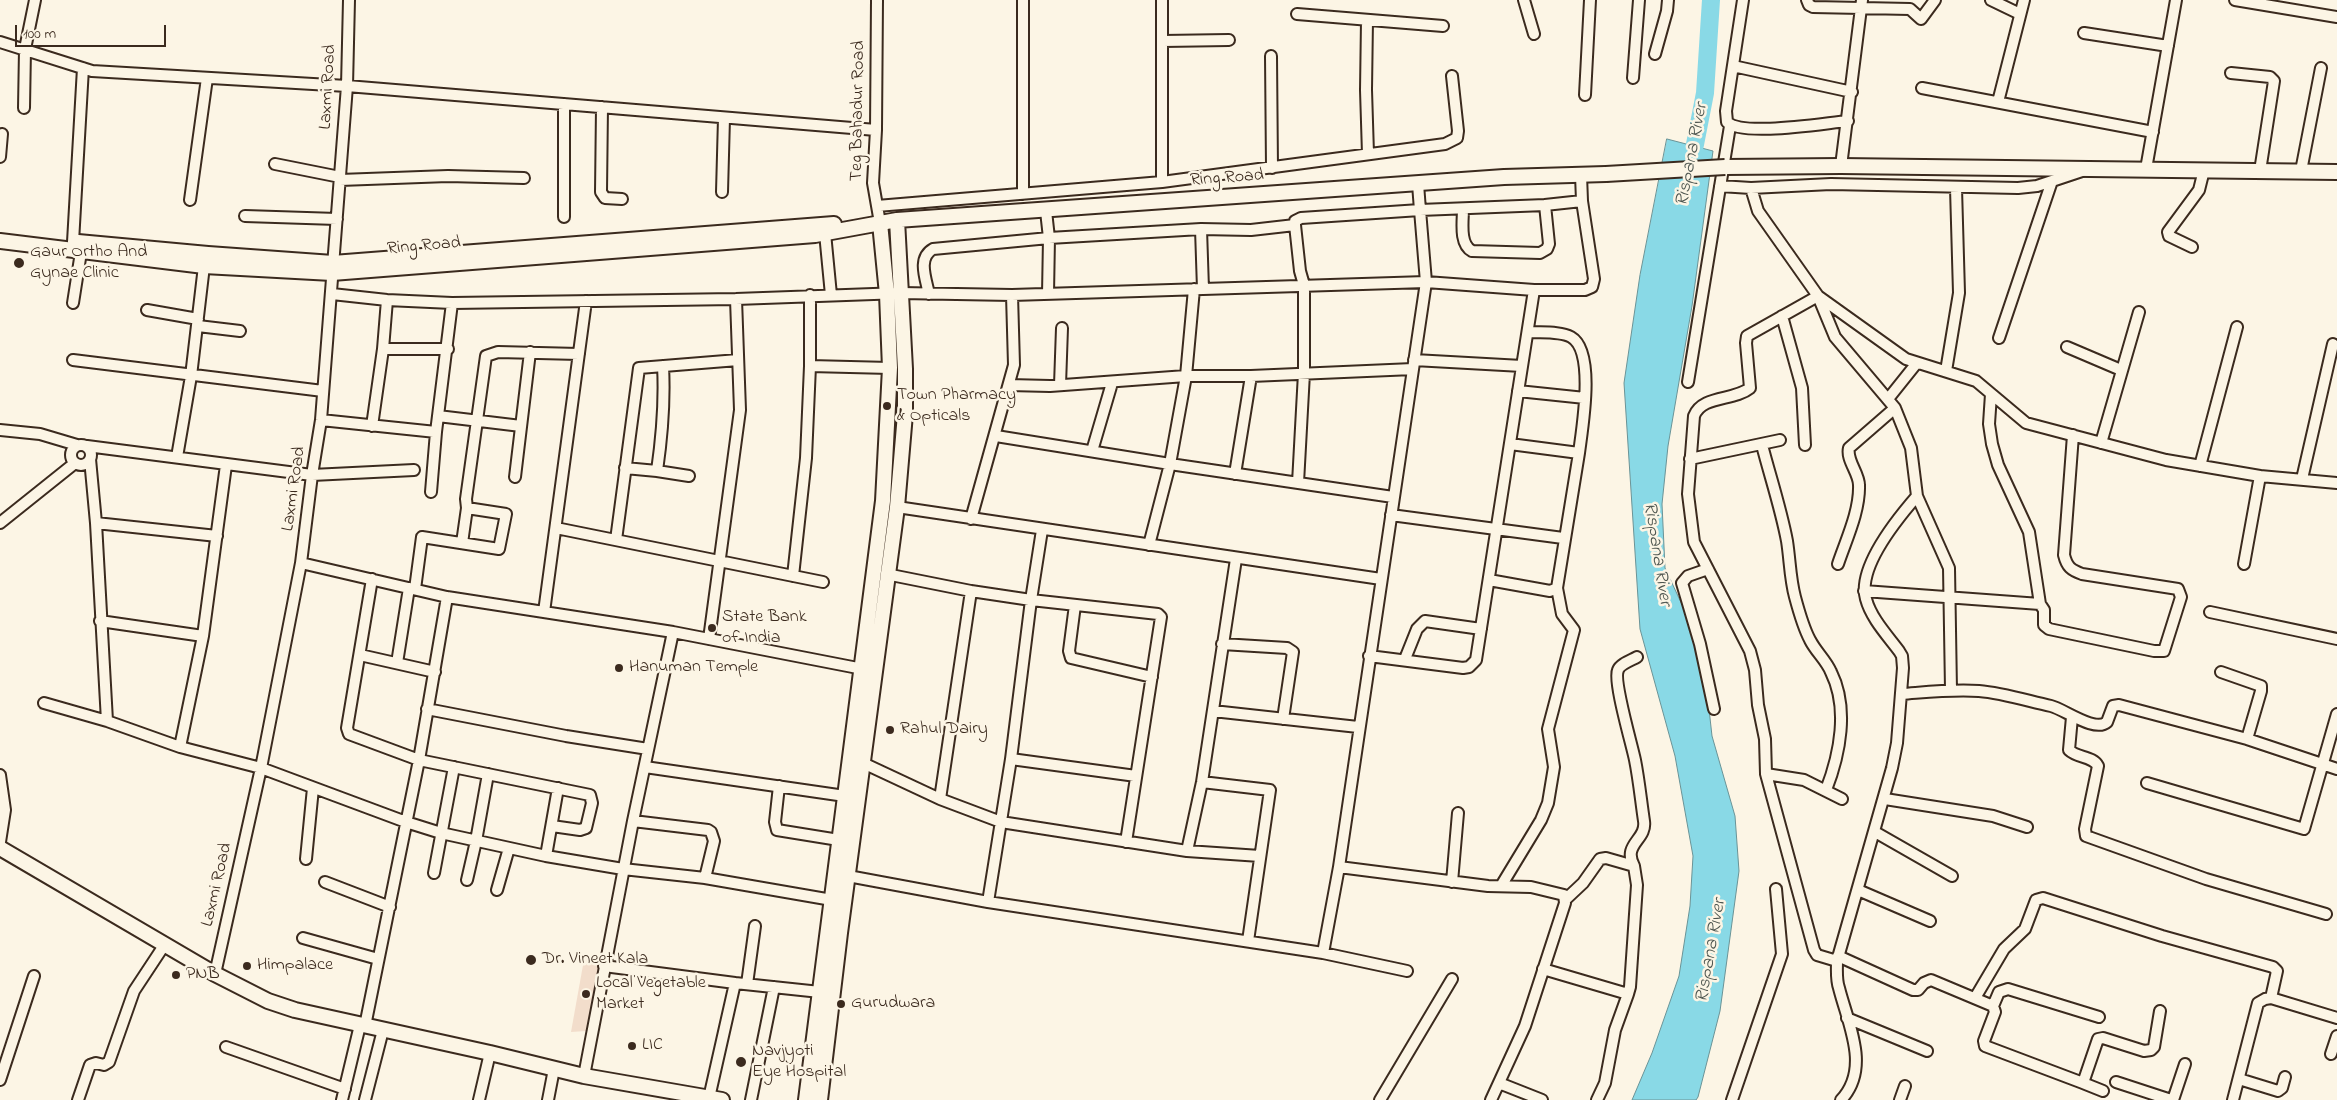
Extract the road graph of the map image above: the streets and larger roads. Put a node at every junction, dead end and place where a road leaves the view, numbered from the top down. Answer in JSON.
{"nodes":[{"id":1,"x":35,"y":0,"type":"edge"},
{"id":2,"x":350,"y":0,"type":"edge"},
{"id":3,"x":877,"y":0,"type":"edge"},
{"id":4,"x":1023,"y":0,"type":"edge"},
{"id":5,"x":1162,"y":0,"type":"edge"},
{"id":6,"x":1524,"y":0,"type":"edge"},
{"id":7,"x":1590,"y":0,"type":"edge"},
{"id":8,"x":1639,"y":0,"type":"edge"},
{"id":9,"x":1668,"y":0,"type":"edge"},
{"id":10,"x":1743,"y":0,"type":"edge"},
{"id":11,"x":1806,"y":0,"type":"edge"},
{"id":12,"x":1935,"y":0,"type":"edge"},
{"id":13,"x":1990,"y":0,"type":"edge"},
{"id":14,"x":2024,"y":0,"type":"edge"},
{"id":15,"x":2176,"y":0,"type":"edge"},
{"id":16,"x":2235,"y":0,"type":"edge"},
{"id":17,"x":1861,"y":4,"type":"edge"},
{"id":18,"x":1298,"y":14,"type":"dead end"},
{"id":19,"x":2020,"y":14,"type":"junction"},
{"id":20,"x":2337,"y":17,"type":"edge"},
{"id":21,"x":1367,"y":20,"type":"junction"},
{"id":22,"x":1443,"y":26,"type":"dead end"},
{"id":23,"x":2084,"y":33,"type":"dead end"},
{"id":24,"x":1534,"y":34,"type":"dead end"},
{"id":25,"x":1229,"y":40,"type":"dead end"},
{"id":26,"x":1163,"y":41,"type":"junction"},
{"id":27,"x":0,"y":42,"type":"edge"},
{"id":28,"x":2168,"y":46,"type":"junction"},
{"id":29,"x":25,"y":49,"type":"junction"},
{"id":30,"x":1655,"y":54,"type":"dead end"},
{"id":31,"x":1271,"y":56,"type":"dead end"},
{"id":32,"x":1733,"y":66,"type":"junction"},
{"id":33,"x":83,"y":68,"type":"junction"},
{"id":34,"x":2320,"y":68,"type":"dead end"},
{"id":35,"x":2231,"y":73,"type":"dead end"},
{"id":36,"x":1452,"y":76,"type":"dead end"},
{"id":37,"x":207,"y":78,"type":"junction"},
{"id":38,"x":1633,"y":78,"type":"dead end"},
{"id":39,"x":347,"y":86,"type":"junction"},
{"id":40,"x":1922,"y":88,"type":"dead end"},
{"id":41,"x":1852,"y":92,"type":"junction"},
{"id":42,"x":1585,"y":95,"type":"dead end"},
{"id":43,"x":1998,"y":102,"type":"junction"},
{"id":44,"x":564,"y":104,"type":"junction"},
{"id":45,"x":602,"y":107,"type":"junction"},
{"id":46,"x":24,"y":108,"type":"dead end"},
{"id":47,"x":724,"y":118,"type":"junction"},
{"id":48,"x":1848,"y":121,"type":"junction"},
{"id":49,"x":1730,"y":126,"type":"junction"},
{"id":50,"x":876,"y":130,"type":"junction"},
{"id":51,"x":2152,"y":132,"type":"junction"},
{"id":52,"x":2,"y":134,"type":"dead end"},
{"id":53,"x":1368,"y":154,"type":"junction"},
{"id":54,"x":0,"y":157,"type":"edge"},
{"id":55,"x":275,"y":164,"type":"dead end"},
{"id":56,"x":1841,"y":166,"type":"junction"},
{"id":57,"x":1272,"y":168,"type":"junction"},
{"id":58,"x":2087,"y":169,"type":"junction"},
{"id":59,"x":2146,"y":169,"type":"junction"},
{"id":60,"x":2204,"y":170,"type":"junction"},
{"id":61,"x":2260,"y":170,"type":"junction"},
{"id":62,"x":2301,"y":171,"type":"junction"},
{"id":63,"x":2337,"y":172,"type":"edge"},
{"id":64,"x":1581,"y":175,"type":"junction"},
{"id":65,"x":340,"y":178,"type":"junction"},
{"id":66,"x":524,"y":178,"type":"dead end"},
{"id":67,"x":2052,"y":181,"type":"junction"},
{"id":68,"x":1162,"y":182,"type":"junction"},
{"id":69,"x":1418,"y":184,"type":"junction"},
{"id":70,"x":1720,"y":186,"type":"junction"},
{"id":71,"x":1751,"y":188,"type":"junction"},
{"id":72,"x":1956,"y":188,"type":"junction"},
{"id":73,"x":722,"y":192,"type":"dead end"},
{"id":74,"x":1024,"y":194,"type":"junction"},
{"id":75,"x":622,"y":199,"type":"dead end"},
{"id":76,"x":190,"y":200,"type":"dead end"},
{"id":77,"x":1582,"y":200,"type":"junction"},
{"id":78,"x":1545,"y":205,"type":"junction"},
{"id":79,"x":877,"y":206,"type":"junction"},
{"id":80,"x":1463,"y":208,"type":"junction"},
{"id":81,"x":1420,"y":210,"type":"junction"},
{"id":82,"x":1046,"y":211,"type":"junction"},
{"id":83,"x":245,"y":216,"type":"dead end"},
{"id":84,"x":564,"y":217,"type":"dead end"},
{"id":85,"x":337,"y":219,"type":"junction"},
{"id":86,"x":897,"y":220,"type":"junction"},
{"id":87,"x":880,"y":223,"type":"junction"},
{"id":88,"x":1295,"y":225,"type":"junction"},
{"id":89,"x":850,"y":228,"type":"junction"},
{"id":90,"x":1200,"y":229,"type":"junction"},
{"id":91,"x":0,"y":233,"type":"edge"},
{"id":92,"x":825,"y":233,"type":"junction"},
{"id":93,"x":1049,"y":238,"type":"junction"},
{"id":94,"x":0,"y":241,"type":"edge"},
{"id":95,"x":77,"y":247,"type":"junction"},
{"id":96,"x":2192,"y":247,"type":"dead end"},
{"id":97,"x":204,"y":266,"type":"junction"},
{"id":98,"x":333,"y":268,"type":"junction"},
{"id":99,"x":1426,"y":282,"type":"junction"},
{"id":100,"x":1304,"y":285,"type":"junction"},
{"id":101,"x":1198,"y":289,"type":"junction"},
{"id":102,"x":1534,"y":290,"type":"junction"},
{"id":103,"x":894,"y":293,"type":"junction"},
{"id":104,"x":332,"y":294,"type":"junction"},
{"id":105,"x":831,"y":294,"type":"junction"},
{"id":106,"x":929,"y":294,"type":"junction"},
{"id":107,"x":1048,"y":294,"type":"junction"},
{"id":108,"x":810,"y":295,"type":"junction"},
{"id":109,"x":1012,"y":295,"type":"junction"},
{"id":110,"x":1818,"y":296,"type":"junction"},
{"id":111,"x":736,"y":299,"type":"junction"},
{"id":112,"x":387,"y":300,"type":"junction"},
{"id":113,"x":73,"y":302,"type":"dead end"},
{"id":114,"x":586,"y":302,"type":"junction"},
{"id":115,"x":452,"y":303,"type":"junction"},
{"id":116,"x":147,"y":310,"type":"dead end"},
{"id":117,"x":2139,"y":312,"type":"dead end"},
{"id":118,"x":1782,"y":316,"type":"junction"},
{"id":119,"x":198,"y":323,"type":"junction"},
{"id":120,"x":2237,"y":327,"type":"dead end"},
{"id":121,"x":1062,"y":328,"type":"dead end"},
{"id":122,"x":240,"y":331,"type":"dead end"},
{"id":123,"x":1529,"y":332,"type":"junction"},
{"id":124,"x":1999,"y":338,"type":"dead end"},
{"id":125,"x":2333,"y":344,"type":"dead end"},
{"id":126,"x":2067,"y":347,"type":"dead end"},
{"id":127,"x":383,"y":349,"type":"junction"},
{"id":128,"x":448,"y":349,"type":"junction"},
{"id":129,"x":530,"y":352,"type":"junction"},
{"id":130,"x":578,"y":354,"type":"junction"},
{"id":131,"x":73,"y":360,"type":"dead end"},
{"id":132,"x":738,"y":360,"type":"junction"},
{"id":133,"x":1413,"y":364,"type":"junction"},
{"id":134,"x":1916,"y":364,"type":"junction"},
{"id":135,"x":663,"y":366,"type":"junction"},
{"id":136,"x":810,"y":366,"type":"junction"},
{"id":137,"x":1522,"y":366,"type":"junction"},
{"id":138,"x":890,"y":368,"type":"junction"},
{"id":139,"x":2121,"y":370,"type":"junction"},
{"id":140,"x":1946,"y":371,"type":"junction"},
{"id":141,"x":1304,"y":373,"type":"junction"},
{"id":142,"x":191,"y":376,"type":"junction"},
{"id":143,"x":1186,"y":376,"type":"junction"},
{"id":144,"x":1251,"y":376,"type":"junction"},
{"id":145,"x":1688,"y":382,"type":"dead end"},
{"id":146,"x":1112,"y":383,"type":"junction"},
{"id":147,"x":1060,"y":385,"type":"junction"},
{"id":148,"x":1009,"y":386,"type":"junction"},
{"id":149,"x":323,"y":391,"type":"junction"},
{"id":150,"x":1518,"y":391,"type":"junction"},
{"id":151,"x":1990,"y":394,"type":"junction"},
{"id":152,"x":1585,"y":398,"type":"junction"},
{"id":153,"x":1888,"y":399,"type":"junction"},
{"id":154,"x":1895,"y":408,"type":"junction"},
{"id":155,"x":438,"y":416,"type":"junction"},
{"id":156,"x":321,"y":420,"type":"junction"},
{"id":157,"x":475,"y":422,"type":"junction"},
{"id":158,"x":372,"y":426,"type":"junction"},
{"id":159,"x":521,"y":426,"type":"junction"},
{"id":160,"x":0,"y":430,"type":"edge"},
{"id":161,"x":436,"y":432,"type":"junction"},
{"id":162,"x":2073,"y":435,"type":"junction"},
{"id":163,"x":996,"y":436,"type":"junction"},
{"id":164,"x":1780,"y":440,"type":"dead end"},
{"id":165,"x":2101,"y":443,"type":"junction"},
{"id":166,"x":1510,"y":444,"type":"junction"},
{"id":167,"x":1762,"y":445,"type":"junction"},
{"id":168,"x":1805,"y":445,"type":"dead end"},
{"id":169,"x":82,"y":446,"type":"junction"},
{"id":170,"x":1092,"y":452,"type":"junction"},
{"id":171,"x":1578,"y":453,"type":"junction"},
{"id":172,"x":176,"y":457,"type":"junction"},
{"id":173,"x":90,"y":459,"type":"junction"},
{"id":174,"x":1690,"y":460,"type":"junction"},
{"id":175,"x":75,"y":463,"type":"junction"},
{"id":176,"x":1170,"y":464,"type":"junction"},
{"id":177,"x":226,"y":465,"type":"junction"},
{"id":178,"x":2200,"y":466,"type":"junction"},
{"id":179,"x":625,"y":468,"type":"junction"},
{"id":180,"x":414,"y":470,"type":"dead end"},
{"id":181,"x":657,"y":471,"type":"junction"},
{"id":182,"x":1235,"y":474,"type":"junction"},
{"id":183,"x":312,"y":475,"type":"junction"},
{"id":184,"x":516,"y":476,"type":"dead end"},
{"id":185,"x":688,"y":476,"type":"dead end"},
{"id":186,"x":2260,"y":476,"type":"junction"},
{"id":187,"x":2302,"y":479,"type":"junction"},
{"id":188,"x":1298,"y":483,"type":"junction"},
{"id":189,"x":2337,"y":483,"type":"edge"},
{"id":190,"x":431,"y":492,"type":"dead end"},
{"id":191,"x":1917,"y":496,"type":"junction"},
{"id":192,"x":1393,"y":497,"type":"junction"},
{"id":193,"x":897,"y":507,"type":"junction"},
{"id":194,"x":467,"y":508,"type":"junction"},
{"id":195,"x":1391,"y":515,"type":"junction"},
{"id":196,"x":972,"y":519,"type":"junction"},
{"id":197,"x":96,"y":522,"type":"junction"},
{"id":198,"x":0,"y":523,"type":"edge"},
{"id":199,"x":556,"y":528,"type":"junction"},
{"id":200,"x":1042,"y":530,"type":"junction"},
{"id":201,"x":1496,"y":530,"type":"junction"},
{"id":202,"x":217,"y":536,"type":"junction"},
{"id":203,"x":1563,"y":538,"type":"junction"},
{"id":204,"x":616,"y":540,"type":"junction"},
{"id":205,"x":462,"y":543,"type":"junction"},
{"id":206,"x":1149,"y":545,"type":"junction"},
{"id":207,"x":1236,"y":559,"type":"junction"},
{"id":208,"x":720,"y":561,"type":"junction"},
{"id":209,"x":301,"y":563,"type":"junction"},
{"id":210,"x":1838,"y":564,"type":"dead end"},
{"id":211,"x":2244,"y":564,"type":"dead end"},
{"id":212,"x":1708,"y":569,"type":"junction"},
{"id":213,"x":886,"y":574,"type":"junction"},
{"id":214,"x":793,"y":576,"type":"junction"},
{"id":215,"x":372,"y":579,"type":"junction"},
{"id":216,"x":1381,"y":579,"type":"junction"},
{"id":217,"x":1489,"y":580,"type":"junction"},
{"id":218,"x":823,"y":582,"type":"dead end"},
{"id":219,"x":1557,"y":588,"type":"junction"},
{"id":220,"x":412,"y":589,"type":"junction"},
{"id":221,"x":971,"y":591,"type":"junction"},
{"id":222,"x":1864,"y":591,"type":"junction"},
{"id":223,"x":1949,"y":596,"type":"junction"},
{"id":224,"x":447,"y":597,"type":"junction"},
{"id":225,"x":1031,"y":600,"type":"junction"},
{"id":226,"x":2040,"y":604,"type":"junction"},
{"id":227,"x":1075,"y":605,"type":"junction"},
{"id":228,"x":544,"y":612,"type":"junction"},
{"id":229,"x":2210,"y":612,"type":"dead end"},
{"id":230,"x":100,"y":621,"type":"junction"},
{"id":231,"x":1481,"y":629,"type":"junction"},
{"id":232,"x":672,"y":632,"type":"junction"},
{"id":233,"x":203,"y":636,"type":"junction"},
{"id":234,"x":709,"y":639,"type":"junction"},
{"id":235,"x":2337,"y":639,"type":"edge"},
{"id":236,"x":1222,"y":644,"type":"junction"},
{"id":237,"x":360,"y":655,"type":"junction"},
{"id":238,"x":1369,"y":656,"type":"junction"},
{"id":239,"x":1637,"y":657,"type":"dead end"},
{"id":240,"x":1405,"y":659,"type":"junction"},
{"id":241,"x":397,"y":663,"type":"junction"},
{"id":242,"x":868,"y":670,"type":"junction"},
{"id":243,"x":435,"y":672,"type":"junction"},
{"id":244,"x":2221,"y":672,"type":"dead end"},
{"id":245,"x":1152,"y":677,"type":"junction"},
{"id":246,"x":1951,"y":690,"type":"junction"},
{"id":247,"x":1902,"y":694,"type":"junction"},
{"id":248,"x":44,"y":702,"type":"dead end"},
{"id":249,"x":1714,"y":708,"type":"dead end"},
{"id":250,"x":427,"y":709,"type":"junction"},
{"id":251,"x":1213,"y":711,"type":"junction"},
{"id":252,"x":2337,"y":714,"type":"edge"},
{"id":253,"x":2072,"y":717,"type":"junction"},
{"id":254,"x":1283,"y":719,"type":"junction"},
{"id":255,"x":107,"y":721,"type":"junction"},
{"id":256,"x":1358,"y":727,"type":"junction"},
{"id":257,"x":2248,"y":739,"type":"junction"},
{"id":258,"x":180,"y":747,"type":"junction"},
{"id":259,"x":648,"y":749,"type":"junction"},
{"id":260,"x":1011,"y":759,"type":"junction"},
{"id":261,"x":419,"y":760,"type":"junction"},
{"id":262,"x":863,"y":763,"type":"junction"},
{"id":263,"x":2322,"y":764,"type":"junction"},
{"id":264,"x":454,"y":767,"type":"junction"},
{"id":265,"x":644,"y":767,"type":"junction"},
{"id":266,"x":261,"y":768,"type":"junction"},
{"id":267,"x":2337,"y":769,"type":"edge"},
{"id":268,"x":488,"y":774,"type":"junction"},
{"id":269,"x":1766,"y":774,"type":"junction"},
{"id":270,"x":0,"y":775,"type":"edge"},
{"id":271,"x":1136,"y":776,"type":"junction"},
{"id":272,"x":1202,"y":782,"type":"junction"},
{"id":273,"x":2147,"y":783,"type":"dead end"},
{"id":274,"x":779,"y":786,"type":"junction"},
{"id":275,"x":313,"y":788,"type":"junction"},
{"id":276,"x":558,"y":788,"type":"junction"},
{"id":277,"x":1826,"y":790,"type":"junction"},
{"id":278,"x":845,"y":796,"type":"junction"},
{"id":279,"x":1885,"y":799,"type":"junction"},
{"id":280,"x":940,"y":800,"type":"junction"},
{"id":281,"x":1842,"y":800,"type":"dead end"},
{"id":282,"x":1458,"y":813,"type":"dead end"},
{"id":283,"x":632,"y":821,"type":"junction"},
{"id":284,"x":406,"y":822,"type":"junction"},
{"id":285,"x":1001,"y":822,"type":"junction"},
{"id":286,"x":552,"y":826,"type":"junction"},
{"id":287,"x":2027,"y":827,"type":"dead end"},
{"id":288,"x":1875,"y":832,"type":"junction"},
{"id":289,"x":441,"y":833,"type":"junction"},
{"id":290,"x":476,"y":841,"type":"junction"},
{"id":291,"x":846,"y":841,"type":"junction"},
{"id":292,"x":0,"y":842,"type":"edge"},
{"id":293,"x":1126,"y":842,"type":"junction"},
{"id":294,"x":0,"y":848,"type":"edge"},
{"id":295,"x":509,"y":848,"type":"junction"},
{"id":296,"x":1187,"y":851,"type":"junction"},
{"id":297,"x":546,"y":856,"type":"junction"},
{"id":298,"x":1260,"y":856,"type":"junction"},
{"id":299,"x":306,"y":859,"type":"dead end"},
{"id":300,"x":1634,"y":866,"type":"junction"},
{"id":301,"x":1339,"y":867,"type":"junction"},
{"id":302,"x":623,"y":869,"type":"junction"},
{"id":303,"x":434,"y":872,"type":"dead end"},
{"id":304,"x":848,"y":876,"type":"junction"},
{"id":305,"x":1952,"y":876,"type":"dead end"},
{"id":306,"x":705,"y":878,"type":"junction"},
{"id":307,"x":467,"y":880,"type":"dead end"},
{"id":308,"x":325,"y":882,"type":"dead end"},
{"id":309,"x":1452,"y":882,"type":"junction"},
{"id":310,"x":1501,"y":886,"type":"junction"},
{"id":311,"x":1776,"y":889,"type":"dead end"},
{"id":312,"x":497,"y":890,"type":"dead end"},
{"id":313,"x":1858,"y":890,"type":"junction"},
{"id":314,"x":1566,"y":899,"type":"junction"},
{"id":315,"x":832,"y":900,"type":"junction"},
{"id":316,"x":988,"y":902,"type":"junction"},
{"id":317,"x":390,"y":907,"type":"junction"},
{"id":318,"x":2326,"y":914,"type":"dead end"},
{"id":319,"x":1930,"y":921,"type":"dead end"},
{"id":320,"x":755,"y":926,"type":"dead end"},
{"id":321,"x":303,"y":938,"type":"dead end"},
{"id":322,"x":1248,"y":940,"type":"junction"},
{"id":323,"x":165,"y":944,"type":"junction"},
{"id":324,"x":1323,"y":954,"type":"junction"},
{"id":325,"x":1837,"y":958,"type":"junction"},
{"id":326,"x":378,"y":959,"type":"junction"},
{"id":327,"x":604,"y":966,"type":"junction"},
{"id":328,"x":1542,"y":969,"type":"junction"},
{"id":329,"x":1407,"y":971,"type":"dead end"},
{"id":330,"x":215,"y":974,"type":"junction"},
{"id":331,"x":34,"y":976,"type":"dead end"},
{"id":332,"x":1452,"y":979,"type":"dead end"},
{"id":333,"x":735,"y":983,"type":"junction"},
{"id":334,"x":747,"y":984,"type":"junction"},
{"id":335,"x":774,"y":987,"type":"junction"},
{"id":336,"x":820,"y":992,"type":"junction"},
{"id":337,"x":1628,"y":994,"type":"junction"},
{"id":338,"x":1975,"y":998,"type":"junction"},
{"id":339,"x":2270,"y":998,"type":"junction"},
{"id":340,"x":1993,"y":1006,"type":"junction"},
{"id":341,"x":2160,"y":1011,"type":"dead end"},
{"id":342,"x":2099,"y":1017,"type":"dead end"},
{"id":343,"x":1847,"y":1018,"type":"junction"},
{"id":344,"x":2337,"y":1018,"type":"edge"},
{"id":345,"x":363,"y":1026,"type":"junction"},
{"id":346,"x":383,"y":1030,"type":"junction"},
{"id":347,"x":2337,"y":1036,"type":"edge"},
{"id":348,"x":226,"y":1047,"type":"dead end"},
{"id":349,"x":1928,"y":1051,"type":"dead end"},
{"id":350,"x":490,"y":1053,"type":"junction"},
{"id":351,"x":2331,"y":1054,"type":"dead end"},
{"id":352,"x":2185,"y":1064,"type":"dead end"},
{"id":353,"x":554,"y":1069,"type":"junction"},
{"id":354,"x":584,"y":1076,"type":"junction"},
{"id":355,"x":2285,"y":1076,"type":"dead end"},
{"id":356,"x":2238,"y":1079,"type":"junction"},
{"id":357,"x":0,"y":1080,"type":"edge"},
{"id":358,"x":2116,"y":1082,"type":"dead end"},
{"id":359,"x":1499,"y":1083,"type":"junction"},
{"id":360,"x":2083,"y":1083,"type":"junction"},
{"id":361,"x":1905,"y":1086,"type":"dead end"},
{"id":362,"x":345,"y":1089,"type":"junction"},
{"id":363,"x":2103,"y":1091,"type":"dead end"},
{"id":364,"x":708,"y":1099,"type":"edge"},
{"id":365,"x":78,"y":1100,"type":"edge"},
{"id":366,"x":342,"y":1100,"type":"edge"},
{"id":367,"x":365,"y":1100,"type":"edge"},
{"id":368,"x":478,"y":1100,"type":"edge"},
{"id":369,"x":548,"y":1100,"type":"edge"},
{"id":370,"x":751,"y":1100,"type":"edge"},
{"id":371,"x":806,"y":1100,"type":"edge"},
{"id":372,"x":820,"y":1100,"type":"edge"},
{"id":373,"x":1380,"y":1100,"type":"edge"},
{"id":374,"x":1491,"y":1100,"type":"edge"},
{"id":375,"x":1542,"y":1100,"type":"edge"},
{"id":376,"x":1598,"y":1100,"type":"edge"},
{"id":377,"x":1732,"y":1100,"type":"edge"},
{"id":378,"x":1840,"y":1100,"type":"edge"},
{"id":379,"x":1900,"y":1100,"type":"edge"},
{"id":380,"x":2172,"y":1100,"type":"edge"},
{"id":381,"x":2233,"y":1100,"type":"edge"}],
"edges":[{"from":1,"to":29,"type":"street"},
{"from":2,"to":39,"type":"street","name":"Laxmi Road"},
{"from":3,"to":50,"type":"street","name":"Teg Bahadur Road"},
{"from":4,"to":74,"type":"street"},
{"from":5,"to":26,"type":"street"},
{"from":6,"to":24,"type":"street"},
{"from":7,"to":42,"type":"street"},
{"from":8,"to":38,"type":"street"},
{"from":9,"to":30,"type":"street"},
{"from":10,"to":32,"type":"street"},
{"from":11,"to":17,"type":"street"},
{"from":12,"to":17,"type":"street"},
{"from":13,"to":19,"type":"street"},
{"from":14,"to":19,"type":"street"},
{"from":15,"to":28,"type":"street"},
{"from":16,"to":20,"type":"street"},
{"from":17,"to":41,"type":"street"},
{"from":18,"to":21,"type":"street"},
{"from":19,"to":43,"type":"street"},
{"from":21,"to":22,"type":"street"},
{"from":21,"to":53,"type":"street"},
{"from":23,"to":28,"type":"street"},
{"from":25,"to":26,"type":"street"},
{"from":26,"to":68,"type":"street"},
{"from":27,"to":29,"type":"street"},
{"from":28,"to":51,"type":"street"},
{"from":29,"to":33,"type":"street"},
{"from":29,"to":46,"type":"street"},
{"from":31,"to":57,"type":"street"},
{"from":32,"to":41,"type":"street"},
{"from":32,"to":49,"type":"street"},
{"from":33,"to":37,"type":"street"},
{"from":33,"to":95,"type":"street"},
{"from":34,"to":62,"type":"street"},
{"from":35,"to":61,"type":"street"},
{"from":36,"to":53,"type":"street"},
{"from":37,"to":39,"type":"street"},
{"from":37,"to":76,"type":"street"},
{"from":39,"to":44,"type":"street"},
{"from":39,"to":65,"type":"street","name":"Laxmi Road"},
{"from":40,"to":43,"type":"street"},
{"from":41,"to":48,"type":"street"},
{"from":43,"to":51,"type":"street"},
{"from":44,"to":45,"type":"street"},
{"from":44,"to":84,"type":"street"},
{"from":45,"to":47,"type":"street"},
{"from":45,"to":75,"type":"street"},
{"from":47,"to":50,"type":"street"},
{"from":47,"to":73,"type":"street"},
{"from":48,"to":49,"type":"street"},
{"from":48,"to":56,"type":"street"},
{"from":49,"to":70,"type":"street"},
{"from":50,"to":79,"type":"street","name":"Teg Bahadur Road"},
{"from":51,"to":59,"type":"street"},
{"from":52,"to":54,"type":"street"},
{"from":53,"to":57,"type":"street"},
{"from":55,"to":65,"type":"street"},
{"from":56,"to":58,"type":"street","name":"Ring Road"},
{"from":56,"to":64,"type":"street","name":"Ring Road","bridge":true},
{"from":57,"to":68,"type":"street"},
{"from":58,"to":59,"type":"street","name":"Ring Road"},
{"from":58,"to":67,"type":"street"},
{"from":59,"to":60,"type":"street","name":"Ring Road"},
{"from":60,"to":61,"type":"street","name":"Ring Road"},
{"from":60,"to":96,"type":"street"},
{"from":61,"to":62,"type":"street","name":"Ring Road"},
{"from":62,"to":63,"type":"street","name":"Ring Road"},
{"from":64,"to":69,"type":"street","name":"Ring Road"},
{"from":64,"to":77,"type":"street"},
{"from":65,"to":66,"type":"street"},
{"from":65,"to":85,"type":"street","name":"Laxmi Road"},
{"from":67,"to":72,"type":"street"},
{"from":67,"to":124,"type":"street"},
{"from":68,"to":74,"type":"street"},
{"from":69,"to":81,"type":"street"},
{"from":69,"to":82,"type":"street","name":"Ring Road"},
{"from":70,"to":71,"type":"street"},
{"from":70,"to":145,"type":"street"},
{"from":71,"to":72,"type":"street"},
{"from":71,"to":110,"type":"street"},
{"from":72,"to":140,"type":"street"},
{"from":74,"to":79,"type":"street"},
{"from":77,"to":78,"type":"street"},
{"from":77,"to":102,"type":"street"},
{"from":78,"to":80,"type":"street"},
{"from":78,"to":80,"type":"street"},
{"from":79,"to":87,"type":"street","name":"Teg Bahadur Road"},
{"from":80,"to":81,"type":"street"},
{"from":81,"to":88,"type":"street"},
{"from":81,"to":99,"type":"street"},
{"from":82,"to":86,"type":"street","name":"Ring Road"},
{"from":82,"to":93,"type":"street"},
{"from":83,"to":85,"type":"street"},
{"from":85,"to":98,"type":"street","name":"Laxmi Road"},
{"from":86,"to":87,"type":"street","name":"Ring Road"},
{"from":86,"to":103,"type":"street"},
{"from":87,"to":89,"type":"street","name":"Ring Road"},
{"from":87,"to":103,"type":"street"},
{"from":88,"to":90,"type":"street"},
{"from":88,"to":100,"type":"street"},
{"from":89,"to":92,"type":"street","name":"Ring Road"},
{"from":89,"to":98,"type":"street","name":"Ring Road"},
{"from":90,"to":93,"type":"street"},
{"from":90,"to":101,"type":"street"},
{"from":91,"to":95,"type":"street","name":"Ring Road"},
{"from":92,"to":98,"type":"street","name":"Ring Road"},
{"from":92,"to":105,"type":"street"},
{"from":93,"to":106,"type":"street"},
{"from":93,"to":107,"type":"street"},
{"from":94,"to":95,"type":"street","name":"Ring Road"},
{"from":95,"to":97,"type":"street","name":"Ring Road"},
{"from":95,"to":98,"type":"street","name":"Ring Road"},
{"from":95,"to":113,"type":"street"},
{"from":97,"to":98,"type":"street","name":"Ring Road"},
{"from":97,"to":119,"type":"street"},
{"from":98,"to":104,"type":"street","name":"Laxmi Road"},
{"from":99,"to":100,"type":"street"},
{"from":99,"to":102,"type":"street"},
{"from":99,"to":133,"type":"street"},
{"from":100,"to":101,"type":"street"},
{"from":100,"to":141,"type":"street"},
{"from":101,"to":107,"type":"street"},
{"from":101,"to":143,"type":"street"},
{"from":102,"to":123,"type":"street"},
{"from":103,"to":105,"type":"street"},
{"from":103,"to":106,"type":"street"},
{"from":103,"to":138,"type":"street"},
{"from":103,"to":193,"type":"street"},
{"from":104,"to":112,"type":"street"},
{"from":104,"to":149,"type":"street","name":"Laxmi Road"},
{"from":105,"to":108,"type":"street"},
{"from":106,"to":109,"type":"street"},
{"from":107,"to":109,"type":"street"},
{"from":108,"to":111,"type":"street"},
{"from":108,"to":136,"type":"street"},
{"from":109,"to":148,"type":"street"},
{"from":110,"to":118,"type":"street"},
{"from":110,"to":134,"type":"street"},
{"from":110,"to":153,"type":"street"},
{"from":111,"to":114,"type":"street"},
{"from":111,"to":132,"type":"street"},
{"from":112,"to":115,"type":"street"},
{"from":112,"to":127,"type":"street"},
{"from":114,"to":115,"type":"street"},
{"from":114,"to":130,"type":"street"},
{"from":115,"to":128,"type":"street"},
{"from":116,"to":119,"type":"street"},
{"from":117,"to":139,"type":"street"},
{"from":118,"to":168,"type":"street"},
{"from":118,"to":174,"type":"street"},
{"from":119,"to":122,"type":"street"},
{"from":119,"to":142,"type":"street"},
{"from":120,"to":178,"type":"street"},
{"from":121,"to":147,"type":"street"},
{"from":123,"to":137,"type":"street"},
{"from":123,"to":152,"type":"street"},
{"from":125,"to":187,"type":"street"},
{"from":126,"to":139,"type":"street"},
{"from":127,"to":128,"type":"street"},
{"from":127,"to":158,"type":"street"},
{"from":128,"to":155,"type":"street"},
{"from":129,"to":130,"type":"street"},
{"from":129,"to":157,"type":"street"},
{"from":129,"to":159,"type":"street"},
{"from":130,"to":199,"type":"street"},
{"from":131,"to":142,"type":"street"},
{"from":132,"to":135,"type":"street"},
{"from":132,"to":208,"type":"street"},
{"from":133,"to":137,"type":"street"},
{"from":133,"to":141,"type":"street"},
{"from":133,"to":192,"type":"street"},
{"from":134,"to":140,"type":"street"},
{"from":134,"to":153,"type":"street"},
{"from":135,"to":179,"type":"street"},
{"from":135,"to":181,"type":"street"},
{"from":136,"to":138,"type":"street"},
{"from":136,"to":214,"type":"street"},
{"from":137,"to":150,"type":"street"},
{"from":138,"to":242,"type":"street"},
{"from":139,"to":165,"type":"street"},
{"from":140,"to":151,"type":"street"},
{"from":141,"to":144,"type":"street"},
{"from":141,"to":188,"type":"street"},
{"from":142,"to":149,"type":"street"},
{"from":142,"to":172,"type":"street"},
{"from":143,"to":144,"type":"street"},
{"from":143,"to":146,"type":"street"},
{"from":143,"to":176,"type":"street"},
{"from":144,"to":182,"type":"street"},
{"from":146,"to":147,"type":"street"},
{"from":146,"to":170,"type":"street"},
{"from":147,"to":148,"type":"street"},
{"from":148,"to":163,"type":"street"},
{"from":149,"to":156,"type":"street","name":"Laxmi Road"},
{"from":150,"to":152,"type":"street"},
{"from":150,"to":166,"type":"street"},
{"from":151,"to":162,"type":"street"},
{"from":151,"to":226,"type":"street"},
{"from":152,"to":171,"type":"street"},
{"from":153,"to":154,"type":"street"},
{"from":154,"to":191,"type":"street"},
{"from":154,"to":210,"type":"street"},
{"from":155,"to":157,"type":"street"},
{"from":155,"to":161,"type":"street"},
{"from":156,"to":158,"type":"street"},
{"from":156,"to":183,"type":"street","name":"Laxmi Road"},
{"from":157,"to":159,"type":"street"},
{"from":157,"to":194,"type":"street"},
{"from":158,"to":161,"type":"street"},
{"from":159,"to":184,"type":"street"},
{"from":160,"to":169,"type":"street"},
{"from":161,"to":190,"type":"street"},
{"from":162,"to":165,"type":"street"},
{"from":162,"to":226,"type":"street"},
{"from":163,"to":170,"type":"street"},
{"from":163,"to":196,"type":"street"},
{"from":164,"to":167,"type":"street"},
{"from":165,"to":178,"type":"street"},
{"from":166,"to":171,"type":"street"},
{"from":166,"to":201,"type":"street"},
{"from":167,"to":174,"type":"street"},
{"from":167,"to":277,"type":"street"},
{"from":169,"to":172,"type":"street"},
{"from":169,"to":173,"type":"street"},
{"from":169,"to":175,"type":"street"},
{"from":170,"to":176,"type":"street"},
{"from":171,"to":203,"type":"street"},
{"from":172,"to":177,"type":"street"},
{"from":173,"to":175,"type":"street"},
{"from":173,"to":197,"type":"street"},
{"from":174,"to":212,"type":"street"},
{"from":175,"to":198,"type":"street"},
{"from":176,"to":182,"type":"street"},
{"from":176,"to":206,"type":"street"},
{"from":177,"to":183,"type":"street"},
{"from":177,"to":202,"type":"street"},
{"from":178,"to":186,"type":"street"},
{"from":179,"to":181,"type":"street"},
{"from":179,"to":204,"type":"street"},
{"from":180,"to":183,"type":"street"},
{"from":181,"to":185,"type":"street"},
{"from":182,"to":188,"type":"street"},
{"from":183,"to":209,"type":"street","name":"Laxmi Road"},
{"from":186,"to":187,"type":"street"},
{"from":186,"to":211,"type":"street"},
{"from":187,"to":189,"type":"street"},
{"from":188,"to":192,"type":"street"},
{"from":191,"to":222,"type":"street"},
{"from":191,"to":223,"type":"street"},
{"from":192,"to":195,"type":"street"},
{"from":193,"to":196,"type":"street"},
{"from":193,"to":213,"type":"street"},
{"from":194,"to":205,"type":"street"},
{"from":194,"to":205,"type":"street"},
{"from":195,"to":201,"type":"street"},
{"from":195,"to":216,"type":"street"},
{"from":196,"to":200,"type":"street"},
{"from":197,"to":202,"type":"street"},
{"from":197,"to":230,"type":"street"},
{"from":199,"to":204,"type":"street"},
{"from":199,"to":228,"type":"street"},
{"from":200,"to":206,"type":"street"},
{"from":200,"to":225,"type":"street"},
{"from":201,"to":203,"type":"street"},
{"from":201,"to":217,"type":"street"},
{"from":202,"to":233,"type":"street"},
{"from":203,"to":219,"type":"street"},
{"from":204,"to":208,"type":"street"},
{"from":205,"to":220,"type":"street"},
{"from":206,"to":207,"type":"street"},
{"from":207,"to":216,"type":"street"},
{"from":207,"to":236,"type":"street"},
{"from":208,"to":214,"type":"street"},
{"from":208,"to":234,"type":"street"},
{"from":209,"to":215,"type":"street"},
{"from":209,"to":266,"type":"street","name":"Laxmi Road"},
{"from":212,"to":249,"type":"street"},
{"from":212,"to":269,"type":"street"},
{"from":213,"to":221,"type":"street"},
{"from":213,"to":242,"type":"street"},
{"from":214,"to":218,"type":"street"},
{"from":215,"to":220,"type":"street"},
{"from":215,"to":237,"type":"street"},
{"from":216,"to":238,"type":"street"},
{"from":217,"to":219,"type":"street"},
{"from":217,"to":231,"type":"street"},
{"from":219,"to":310,"type":"street"},
{"from":220,"to":224,"type":"street"},
{"from":220,"to":241,"type":"street"},
{"from":221,"to":225,"type":"street"},
{"from":221,"to":280,"type":"street"},
{"from":222,"to":223,"type":"street"},
{"from":222,"to":247,"type":"street"},
{"from":223,"to":226,"type":"street"},
{"from":223,"to":246,"type":"street"},
{"from":224,"to":228,"type":"street"},
{"from":224,"to":243,"type":"street"},
{"from":225,"to":227,"type":"street"},
{"from":225,"to":260,"type":"street"},
{"from":227,"to":245,"type":"street"},
{"from":227,"to":245,"type":"street"},
{"from":228,"to":232,"type":"street"},
{"from":229,"to":235,"type":"street"},
{"from":230,"to":233,"type":"street"},
{"from":230,"to":255,"type":"street"},
{"from":231,"to":240,"type":"street"},
{"from":231,"to":240,"type":"street"},
{"from":232,"to":234,"type":"street"},
{"from":232,"to":259,"type":"street"},
{"from":233,"to":258,"type":"street"},
{"from":234,"to":242,"type":"street"},
{"from":236,"to":251,"type":"street"},
{"from":236,"to":254,"type":"street"},
{"from":237,"to":241,"type":"street"},
{"from":237,"to":261,"type":"street"},
{"from":238,"to":240,"type":"street"},
{"from":238,"to":256,"type":"street"},
{"from":239,"to":300,"type":"street"},
{"from":241,"to":243,"type":"street"},
{"from":242,"to":262,"type":"street"},
{"from":242,"to":278,"type":"street"},
{"from":243,"to":250,"type":"street"},
{"from":244,"to":257,"type":"street"},
{"from":245,"to":271,"type":"street"},
{"from":246,"to":247,"type":"street"},
{"from":246,"to":253,"type":"street"},
{"from":247,"to":279,"type":"street"},
{"from":248,"to":255,"type":"street"},
{"from":250,"to":259,"type":"street"},
{"from":250,"to":261,"type":"street"},
{"from":251,"to":254,"type":"street"},
{"from":251,"to":272,"type":"street"},
{"from":252,"to":263,"type":"street"},
{"from":253,"to":257,"type":"street"},
{"from":253,"to":318,"type":"street"},
{"from":254,"to":256,"type":"street"},
{"from":255,"to":258,"type":"street"},
{"from":256,"to":301,"type":"street"},
{"from":257,"to":263,"type":"street"},
{"from":258,"to":266,"type":"street"},
{"from":259,"to":265,"type":"street"},
{"from":260,"to":271,"type":"street"},
{"from":260,"to":285,"type":"street"},
{"from":261,"to":264,"type":"street"},
{"from":261,"to":284,"type":"street"},
{"from":262,"to":280,"type":"street"},
{"from":262,"to":291,"type":"street"},
{"from":263,"to":267,"type":"street"},
{"from":263,"to":273,"type":"street"},
{"from":264,"to":268,"type":"street"},
{"from":264,"to":289,"type":"street"},
{"from":265,"to":274,"type":"street"},
{"from":265,"to":283,"type":"street"},
{"from":266,"to":275,"type":"street"},
{"from":266,"to":330,"type":"street","name":"Laxmi Road"},
{"from":268,"to":276,"type":"street"},
{"from":268,"to":290,"type":"street"},
{"from":269,"to":277,"type":"street"},
{"from":269,"to":325,"type":"street"},
{"from":270,"to":292,"type":"street"},
{"from":271,"to":293,"type":"street"},
{"from":272,"to":296,"type":"street"},
{"from":272,"to":298,"type":"street"},
{"from":274,"to":278,"type":"street"},
{"from":274,"to":291,"type":"street"},
{"from":275,"to":284,"type":"street"},
{"from":275,"to":299,"type":"street"},
{"from":276,"to":286,"type":"street"},
{"from":276,"to":286,"type":"street"},
{"from":277,"to":281,"type":"street"},
{"from":278,"to":291,"type":"street"},
{"from":279,"to":287,"type":"street"},
{"from":279,"to":288,"type":"street"},
{"from":280,"to":285,"type":"street"},
{"from":282,"to":309,"type":"street"},
{"from":283,"to":302,"type":"street"},
{"from":283,"to":306,"type":"street"},
{"from":284,"to":289,"type":"street"},
{"from":284,"to":317,"type":"street"},
{"from":285,"to":293,"type":"street"},
{"from":285,"to":316,"type":"street"},
{"from":286,"to":297,"type":"street"},
{"from":288,"to":305,"type":"street"},
{"from":288,"to":313,"type":"street"},
{"from":289,"to":290,"type":"street"},
{"from":289,"to":303,"type":"street"},
{"from":290,"to":295,"type":"street"},
{"from":290,"to":307,"type":"street"},
{"from":291,"to":304,"type":"street"},
{"from":291,"to":315,"type":"street"},
{"from":293,"to":296,"type":"street"},
{"from":294,"to":323,"type":"street"},
{"from":295,"to":297,"type":"street"},
{"from":295,"to":312,"type":"street"},
{"from":296,"to":298,"type":"street"},
{"from":297,"to":302,"type":"street"},
{"from":298,"to":322,"type":"street"},
{"from":300,"to":314,"type":"street"},
{"from":300,"to":337,"type":"street"},
{"from":301,"to":309,"type":"street"},
{"from":301,"to":324,"type":"street"},
{"from":302,"to":306,"type":"street"},
{"from":302,"to":327,"type":"street"},
{"from":304,"to":316,"type":"street"},
{"from":304,"to":372,"type":"street"},
{"from":306,"to":315,"type":"street"},
{"from":308,"to":317,"type":"street"},
{"from":309,"to":310,"type":"street"},
{"from":310,"to":314,"type":"street"},
{"from":311,"to":377,"type":"street"},
{"from":313,"to":319,"type":"street"},
{"from":313,"to":325,"type":"street"},
{"from":314,"to":328,"type":"street"},
{"from":315,"to":336,"type":"street"},
{"from":316,"to":322,"type":"street"},
{"from":317,"to":326,"type":"street"},
{"from":320,"to":334,"type":"street"},
{"from":321,"to":326,"type":"street"},
{"from":322,"to":324,"type":"street"},
{"from":323,"to":330,"type":"street"},
{"from":323,"to":365,"type":"street"},
{"from":324,"to":329,"type":"street"},
{"from":325,"to":338,"type":"street"},
{"from":325,"to":343,"type":"street"},
{"from":326,"to":345,"type":"street"},
{"from":327,"to":333,"type":"street"},
{"from":327,"to":354,"type":"street"},
{"from":328,"to":337,"type":"street"},
{"from":328,"to":359,"type":"street"},
{"from":330,"to":345,"type":"street"},
{"from":331,"to":357,"type":"street"},
{"from":332,"to":373,"type":"street"},
{"from":333,"to":334,"type":"street"},
{"from":333,"to":364,"type":"street"},
{"from":334,"to":335,"type":"street"},
{"from":335,"to":336,"type":"street"},
{"from":335,"to":370,"type":"street"},
{"from":336,"to":371,"type":"street"},
{"from":337,"to":376,"type":"street"},
{"from":338,"to":339,"type":"street"},
{"from":338,"to":340,"type":"street"},
{"from":339,"to":344,"type":"street"},
{"from":339,"to":356,"type":"street"},
{"from":340,"to":342,"type":"street"},
{"from":340,"to":360,"type":"street"},
{"from":341,"to":360,"type":"street"},
{"from":343,"to":349,"type":"street"},
{"from":343,"to":378,"type":"street"},
{"from":345,"to":346,"type":"street"},
{"from":345,"to":362,"type":"street"},
{"from":346,"to":350,"type":"street"},
{"from":346,"to":367,"type":"street"},
{"from":347,"to":351,"type":"street"},
{"from":348,"to":362,"type":"street"},
{"from":350,"to":353,"type":"street"},
{"from":350,"to":368,"type":"street"},
{"from":352,"to":380,"type":"street"},
{"from":353,"to":354,"type":"street"},
{"from":353,"to":369,"type":"street"},
{"from":354,"to":364,"type":"street"},
{"from":355,"to":356,"type":"street"},
{"from":356,"to":381,"type":"street"},
{"from":358,"to":380,"type":"street"},
{"from":359,"to":374,"type":"street"},
{"from":359,"to":375,"type":"street"},
{"from":360,"to":363,"type":"street"},
{"from":361,"to":379,"type":"street"},
{"from":362,"to":366,"type":"street"}]}
